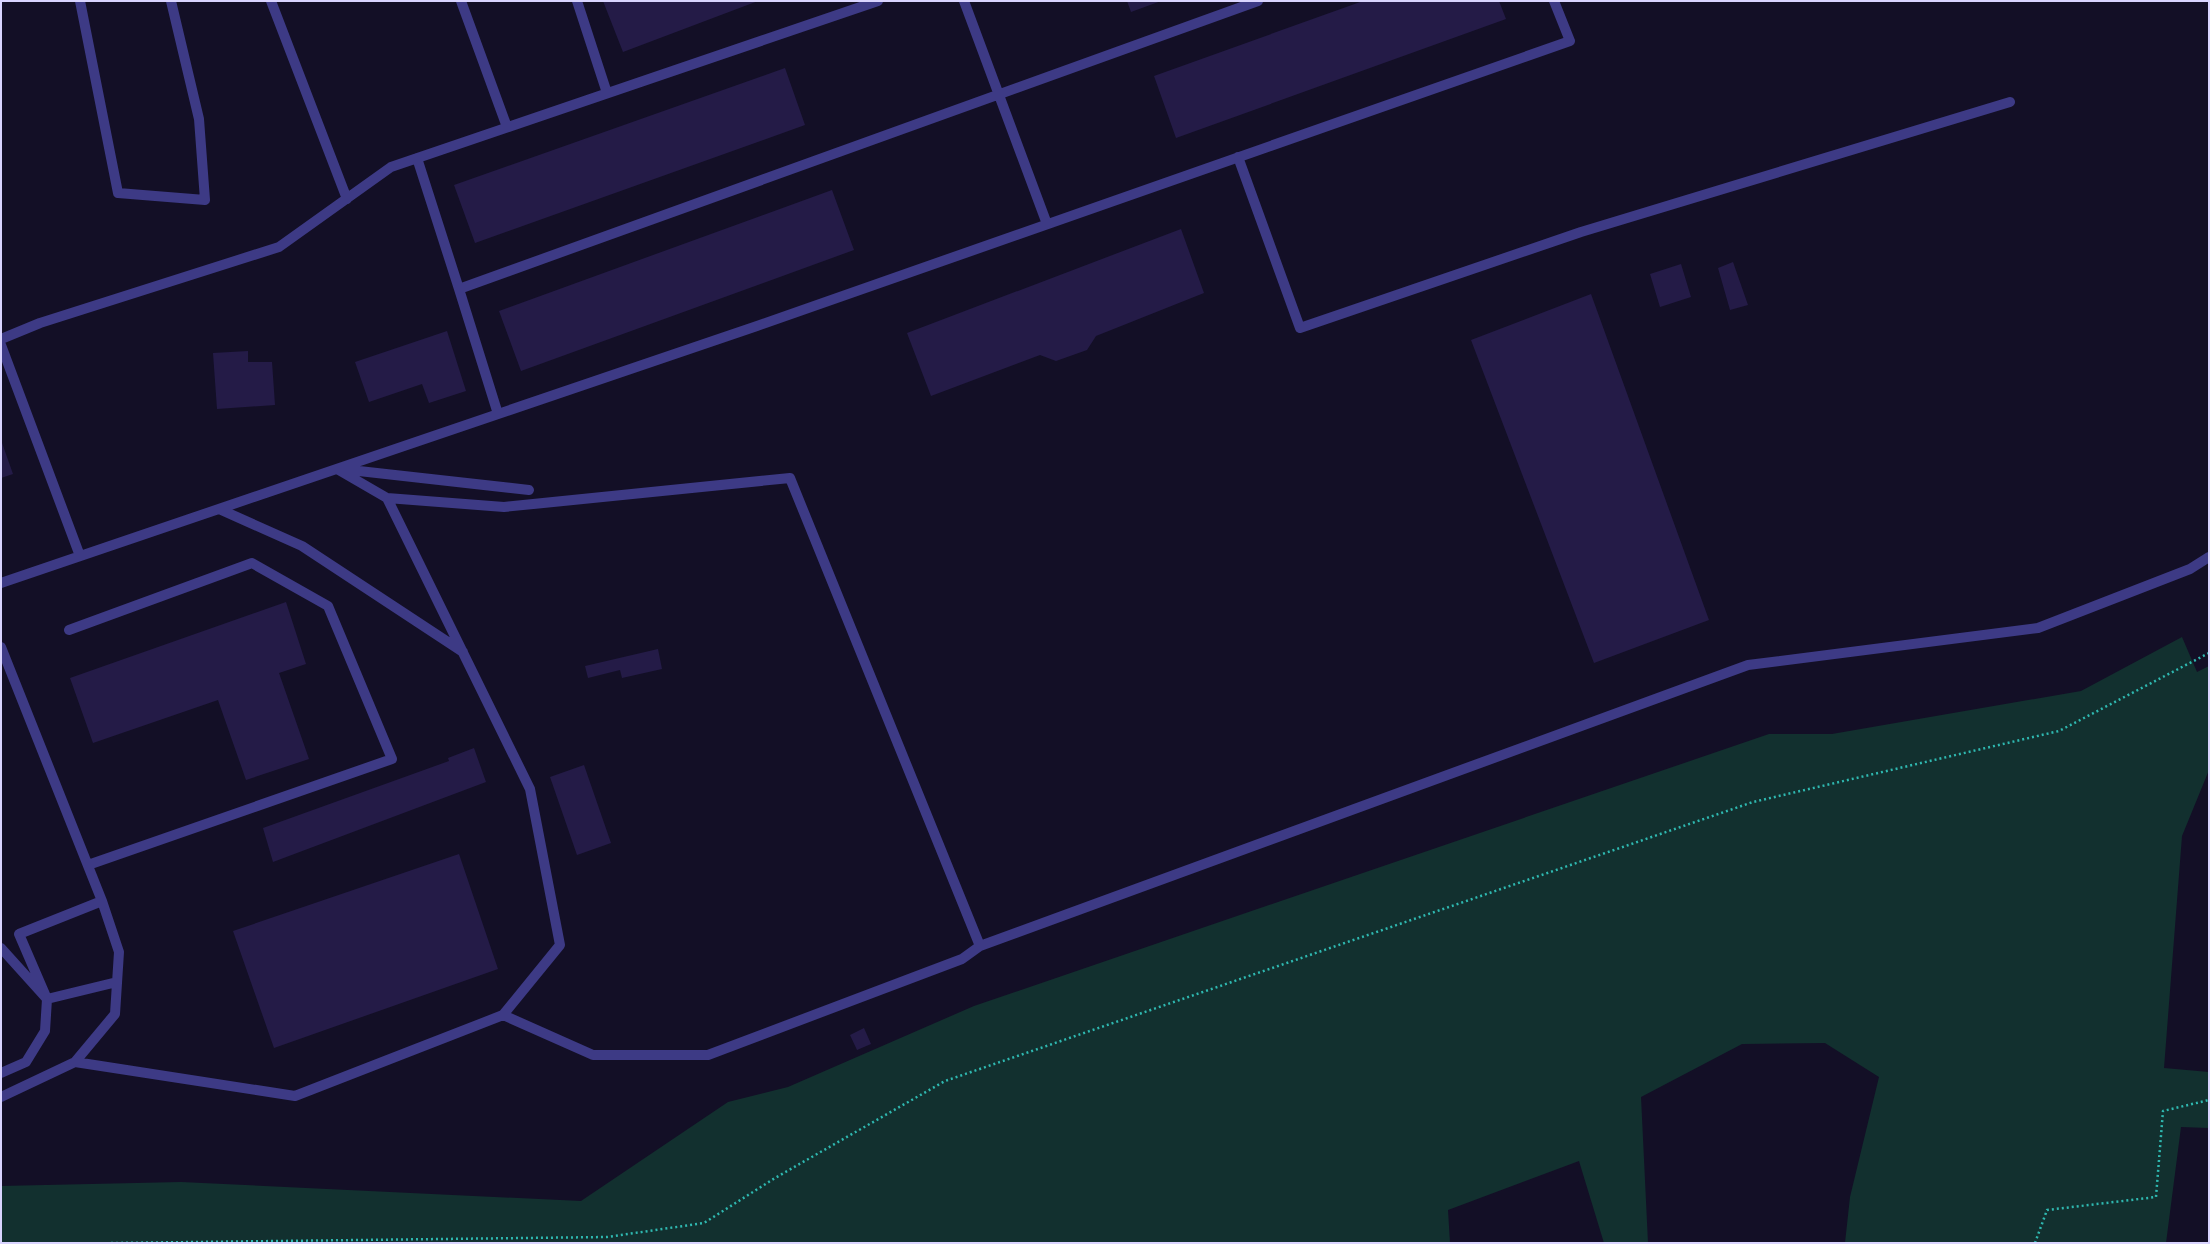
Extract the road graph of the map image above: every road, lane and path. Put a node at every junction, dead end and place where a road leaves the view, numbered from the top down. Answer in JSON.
{"nodes":[{"id":1,"x":80,"y":1,"type":"edge"},
{"id":2,"x":170,"y":1,"type":"edge"},
{"id":3,"x":271,"y":1,"type":"edge"},
{"id":4,"x":461,"y":1,"type":"edge"},
{"id":5,"x":577,"y":1,"type":"edge"},
{"id":6,"x":878,"y":1,"type":"edge"},
{"id":7,"x":964,"y":1,"type":"edge"},
{"id":8,"x":1258,"y":1,"type":"edge"},
{"id":9,"x":1554,"y":1,"type":"edge"},
{"id":10,"x":607,"y":93,"type":"junction"},
{"id":11,"x":998,"y":94,"type":"junction"},
{"id":12,"x":2010,"y":102,"type":"dead end"},
{"id":13,"x":507,"y":127,"type":"junction"},
{"id":14,"x":1238,"y":157,"type":"junction"},
{"id":15,"x":417,"y":158,"type":"junction"},
{"id":16,"x":347,"y":199,"type":"junction"},
{"id":17,"x":1047,"y":224,"type":"junction"},
{"id":18,"x":459,"y":290,"type":"junction"},
{"id":19,"x":1,"y":339,"type":"edge"},
{"id":20,"x":1,"y":346,"type":"edge"},
{"id":21,"x":498,"y":414,"type":"junction"},
{"id":22,"x":337,"y":469,"type":"junction"},
{"id":23,"x":528,"y":490,"type":"dead end"},
{"id":24,"x":387,"y":498,"type":"junction"},
{"id":25,"x":219,"y":509,"type":"junction"},
{"id":26,"x":80,"y":556,"type":"junction"},
{"id":27,"x":2209,"y":557,"type":"edge"},
{"id":28,"x":1,"y":583,"type":"edge"},
{"id":29,"x":69,"y":630,"type":"dead end"},
{"id":30,"x":1,"y":647,"type":"edge"},
{"id":31,"x":464,"y":652,"type":"junction"},
{"id":32,"x":2209,"y":653,"type":"edge"},
{"id":33,"x":88,"y":865,"type":"junction"},
{"id":34,"x":102,"y":901,"type":"junction"},
{"id":35,"x":980,"y":946,"type":"junction"},
{"id":36,"x":1,"y":948,"type":"edge"},
{"id":37,"x":117,"y":982,"type":"junction"},
{"id":38,"x":47,"y":999,"type":"junction"},
{"id":39,"x":503,"y":1015,"type":"junction"},
{"id":40,"x":75,"y":1062,"type":"junction"},
{"id":41,"x":1,"y":1073,"type":"edge"},
{"id":42,"x":1,"y":1097,"type":"edge"},
{"id":43,"x":2209,"y":1100,"type":"edge"},
{"id":44,"x":111,"y":1243,"type":"edge"},
{"id":45,"x":2036,"y":1243,"type":"edge"}],
"edges":[{"from":1,"to":2,"type":"lane"},
{"from":3,"to":16,"type":"lane"},
{"from":4,"to":13,"type":"lane"},
{"from":5,"to":10,"type":"lane"},
{"from":6,"to":10,"type":"lane"},
{"from":7,"to":11,"type":"lane"},
{"from":8,"to":11,"type":"lane"},
{"from":9,"to":14,"type":"lane"},
{"from":10,"to":13,"type":"lane"},
{"from":11,"to":17,"type":"lane"},
{"from":11,"to":18,"type":"lane"},
{"from":12,"to":14,"type":"lane"},
{"from":13,"to":15,"type":"lane"},
{"from":14,"to":17,"type":"lane"},
{"from":15,"to":16,"type":"lane"},
{"from":15,"to":18,"type":"lane"},
{"from":16,"to":19,"type":"lane"},
{"from":17,"to":21,"type":"lane"},
{"from":18,"to":21,"type":"lane"},
{"from":20,"to":26,"type":"lane"},
{"from":21,"to":22,"type":"lane"},
{"from":22,"to":23,"type":"lane"},
{"from":22,"to":24,"type":"lane"},
{"from":22,"to":25,"type":"lane"},
{"from":24,"to":31,"type":"lane"},
{"from":24,"to":35,"type":"lane"},
{"from":25,"to":26,"type":"lane"},
{"from":25,"to":31,"type":"lane"},
{"from":26,"to":28,"type":"lane"},
{"from":27,"to":35,"type":"lane"},
{"from":29,"to":33,"type":"lane"},
{"from":30,"to":33,"type":"lane"},
{"from":31,"to":39,"type":"lane"},
{"from":32,"to":44,"type":"path"},
{"from":33,"to":34,"type":"lane"},
{"from":34,"to":37,"type":"lane"},
{"from":34,"to":38,"type":"lane"},
{"from":35,"to":39,"type":"lane"},
{"from":36,"to":38,"type":"lane"},
{"from":37,"to":38,"type":"lane"},
{"from":37,"to":40,"type":"lane"},
{"from":38,"to":41,"type":"lane"},
{"from":39,"to":40,"type":"lane"},
{"from":40,"to":42,"type":"lane"},
{"from":43,"to":45,"type":"path"}]}
